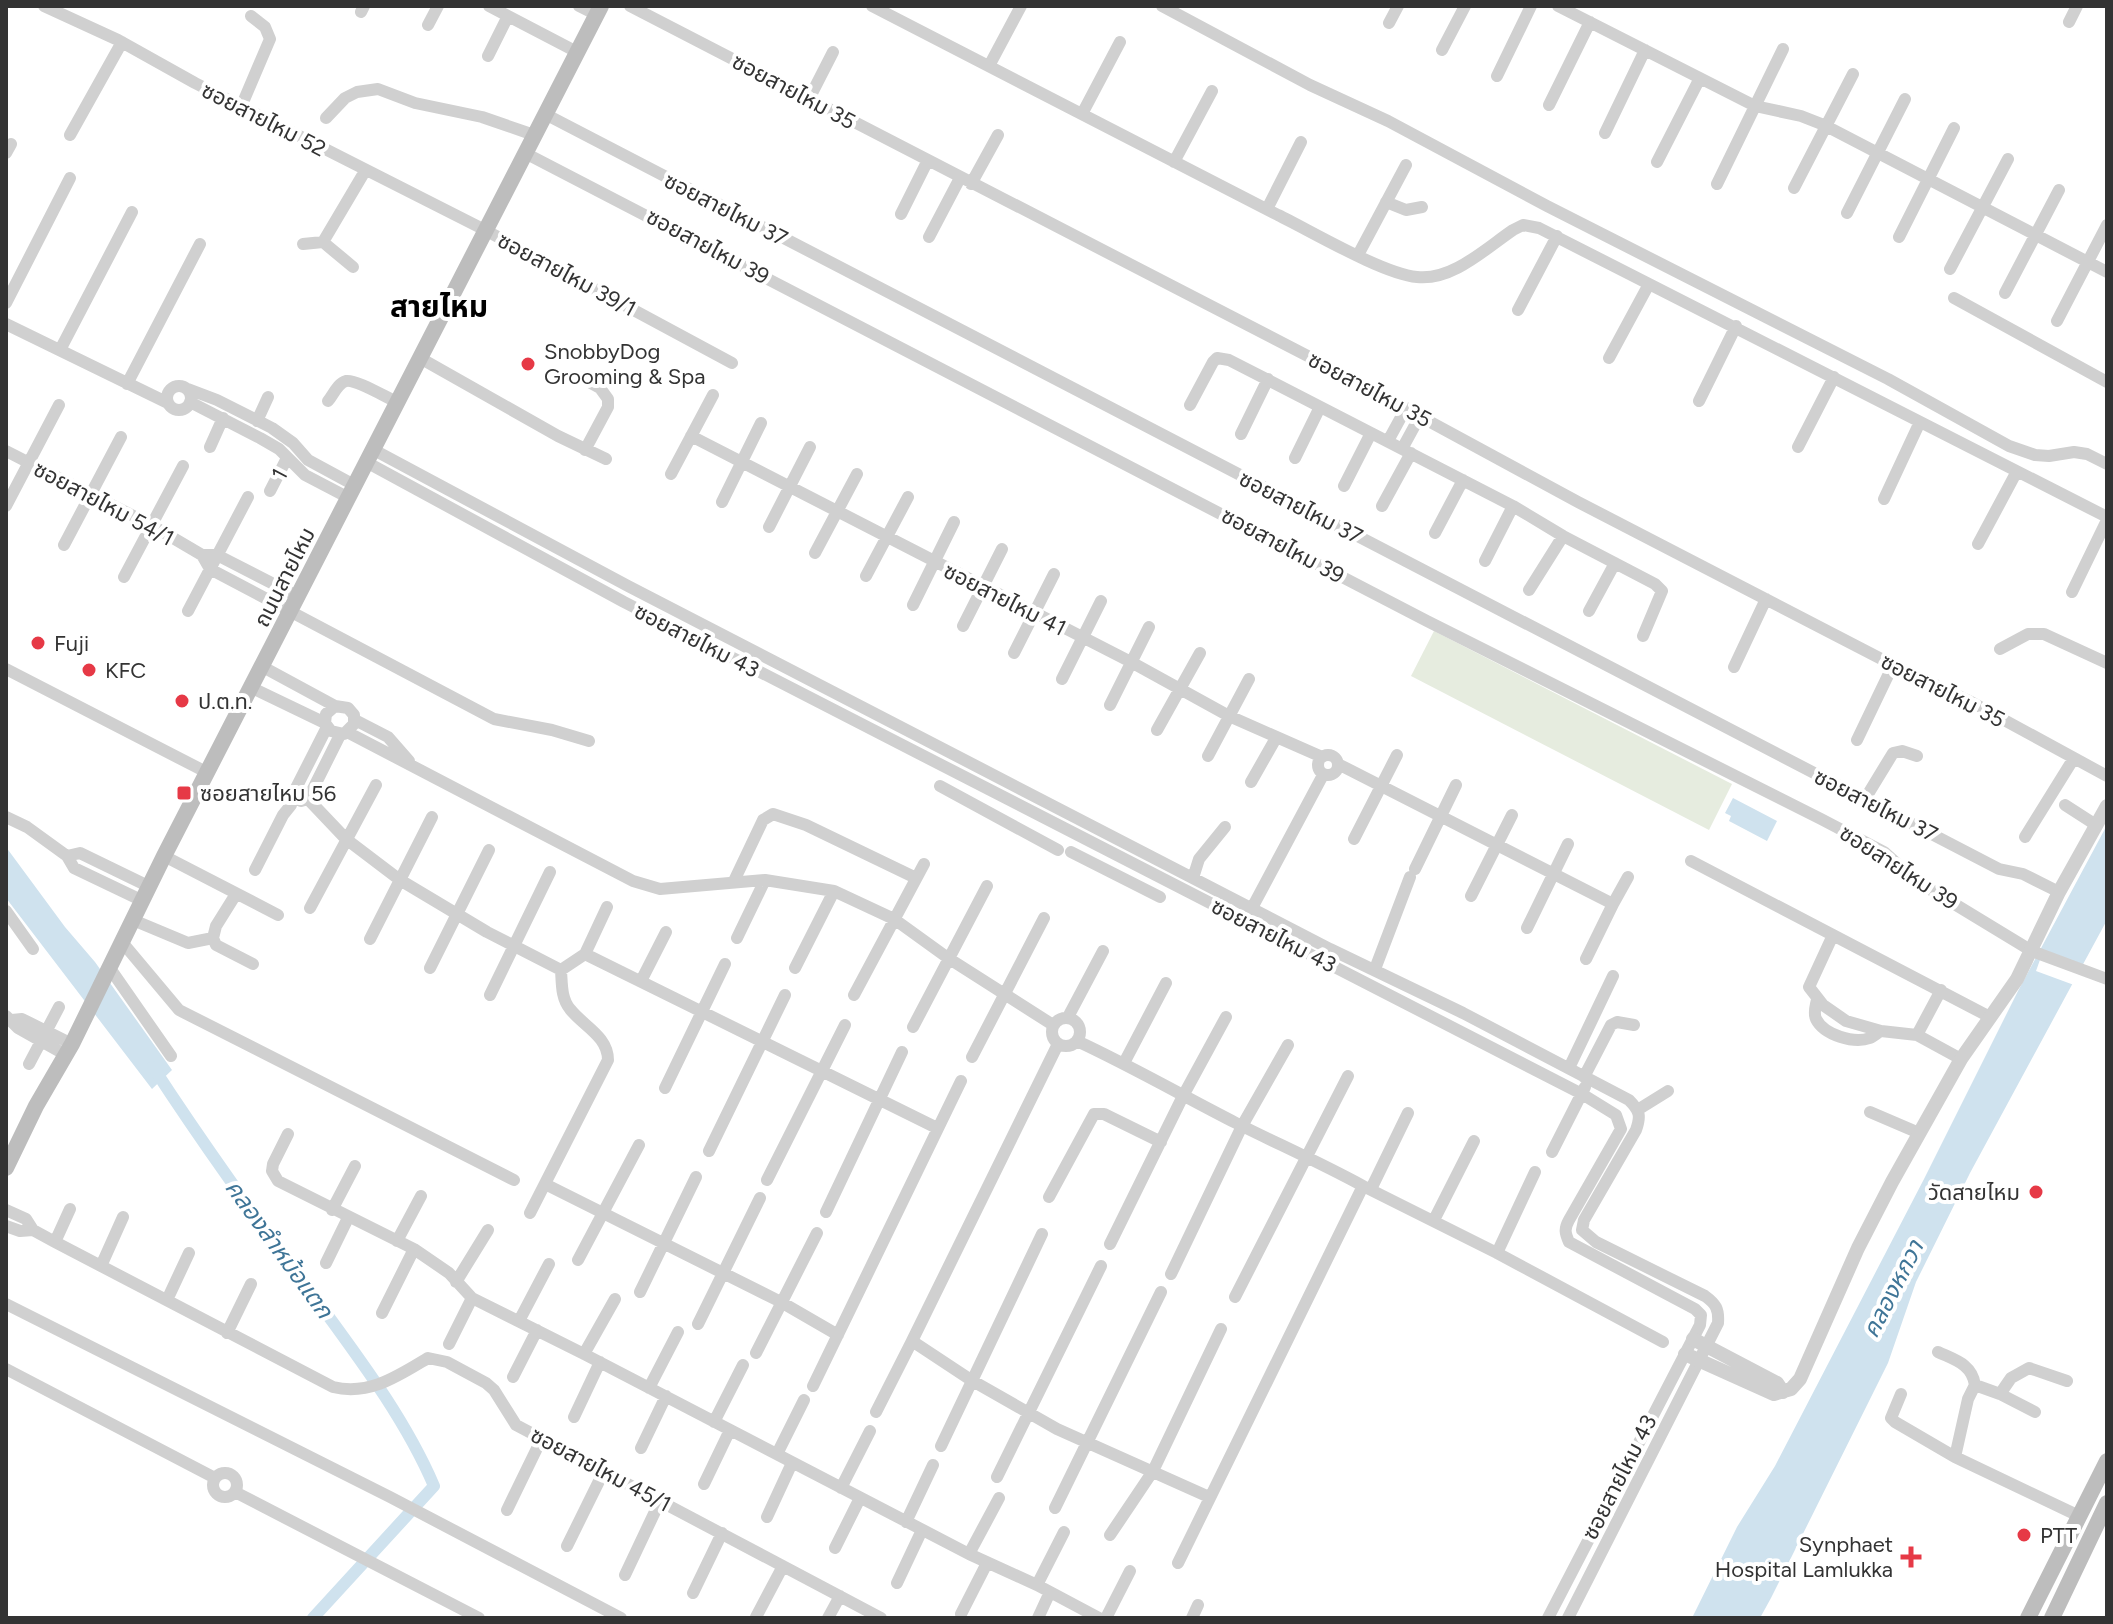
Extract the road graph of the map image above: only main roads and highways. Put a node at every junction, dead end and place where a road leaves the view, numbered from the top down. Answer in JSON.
{"nodes":[{"id":1,"x":599,"y":11,"type":"edge"},
{"id":2,"x":6,"y":1168,"type":"edge"},
{"id":3,"x":2107,"y":1461,"type":"edge"},
{"id":4,"x":2105,"y":1513,"type":"edge"},
{"id":5,"x":2028,"y":1618,"type":"edge"},
{"id":6,"x":2052,"y":1618,"type":"edge"}],
"edges":[{"from":1,"to":2,"type":"main road","name":"ถนนสายไหม"},
{"from":3,"to":5,"type":"main road"},
{"from":4,"to":6,"type":"main road"}]}
